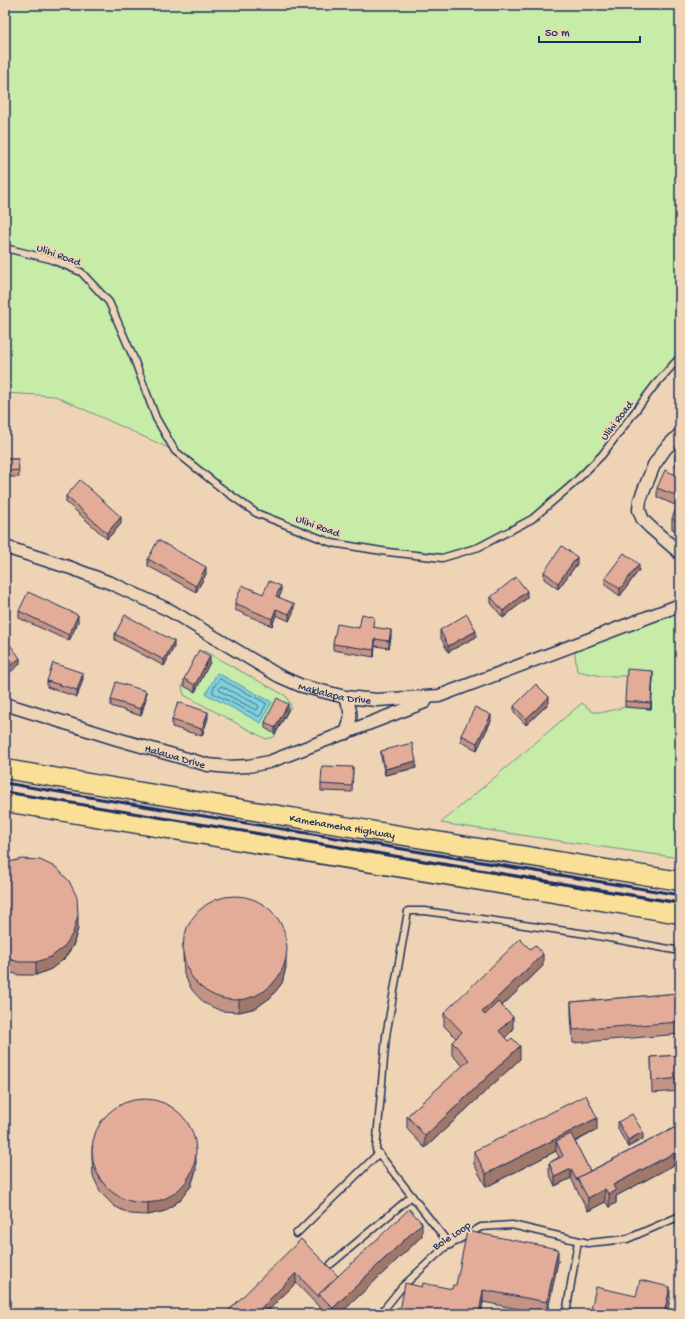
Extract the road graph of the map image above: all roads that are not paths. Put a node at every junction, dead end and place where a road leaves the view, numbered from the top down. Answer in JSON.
{"nodes":[{"id":1,"x":5,"y":248,"type":"edge"},
{"id":2,"x":680,"y":356,"type":"edge"},
{"id":3,"x":680,"y":434,"type":"edge"},
{"id":4,"x":5,"y":547,"type":"edge"},
{"id":5,"x":680,"y":554,"type":"edge"},
{"id":6,"x":680,"y":605,"type":"edge"},
{"id":7,"x":439,"y":696,"type":"junction"},
{"id":8,"x":345,"y":697,"type":"junction"},
{"id":9,"x":5,"y":704,"type":"edge"},
{"id":10,"x":346,"y":733,"type":"junction"},
{"id":11,"x":5,"y":769,"type":"edge"},
{"id":12,"x":5,"y":802,"type":"edge"},
{"id":13,"x":680,"y":881,"type":"edge"},
{"id":14,"x":680,"y":914,"type":"edge"},
{"id":15,"x":680,"y":951,"type":"edge"},
{"id":16,"x":379,"y":1154,"type":"junction"},
{"id":17,"x":412,"y":1196,"type":"junction"},
{"id":18,"x":680,"y":1216,"type":"edge"},
{"id":19,"x":296,"y":1234,"type":"dead end"},
{"id":20,"x":578,"y":1241,"type":"junction"},
{"id":21,"x":450,"y":1245,"type":"junction"},
{"id":22,"x":331,"y":1264,"type":"dead end"},
{"id":23,"x":380,"y":1314,"type":"edge"},
{"id":24,"x":566,"y":1314,"type":"edge"}],
"edges":[{"from":1,"to":2,"type":"lane","name":"Ulihi Road"},
{"from":3,"to":5,"type":"street"},
{"from":4,"to":8,"type":"street","name":"Maklalapa Drive"},
{"from":6,"to":7,"type":"street","name":"Maklalapa Drive"},
{"from":7,"to":8,"type":"street","name":"Maklalapa Drive"},
{"from":7,"to":10,"type":"street","name":"Halawa Drive"},
{"from":8,"to":10,"type":"street"},
{"from":9,"to":10,"type":"street","name":"Halawa Drive"},
{"from":11,"to":13,"type":"main road","name":"Kamehameha Highway"},
{"from":12,"to":14,"type":"main road"},
{"from":15,"to":16,"type":"lane"},
{"from":16,"to":17,"type":"lane"},
{"from":16,"to":19,"type":"lane"},
{"from":17,"to":21,"type":"lane"},
{"from":17,"to":22,"type":"lane"},
{"from":18,"to":20,"type":"lane","name":"Bole Loop"},
{"from":20,"to":21,"type":"lane","name":"Bole Loop"},
{"from":20,"to":24,"type":"lane"},
{"from":21,"to":23,"type":"lane","name":"Bole Loop"}]}
